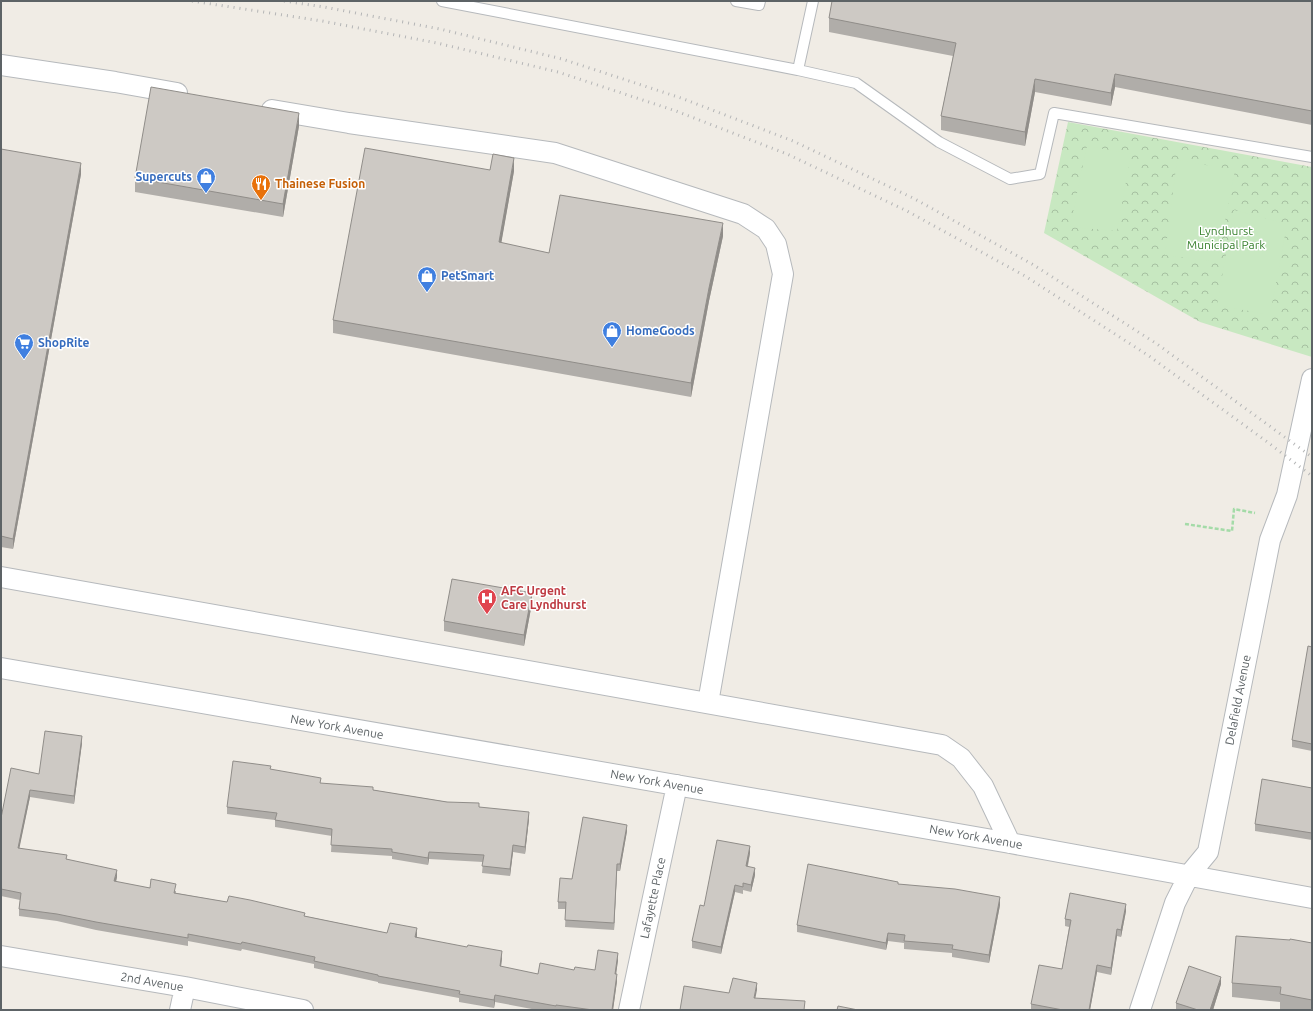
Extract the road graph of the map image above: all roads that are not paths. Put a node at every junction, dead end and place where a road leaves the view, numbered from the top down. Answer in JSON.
{"nodes":[{"id":1,"x":442,"y":1,"type":"edge"},
{"id":2,"x":736,"y":1,"type":"edge"},
{"id":3,"x":760,"y":1,"type":"edge"},
{"id":4,"x":813,"y":1,"type":"edge"},
{"id":5,"x":1,"y":65,"type":"edge"},
{"id":6,"x":798,"y":70,"type":"junction"},
{"id":7,"x":195,"y":96,"type":"edge"},
{"id":8,"x":256,"y":107,"type":"edge"},
{"id":9,"x":1312,"y":157,"type":"edge"},
{"id":10,"x":1312,"y":379,"type":"edge"},
{"id":11,"x":1,"y":577,"type":"edge"},
{"id":12,"x":1,"y":668,"type":"edge"},
{"id":13,"x":708,"y":703,"type":"junction"},
{"id":14,"x":677,"y":785,"type":"junction"},
{"id":15,"x":1010,"y":843,"type":"junction"},
{"id":16,"x":1189,"y":875,"type":"junction"},
{"id":17,"x":1312,"y":898,"type":"edge"},
{"id":18,"x":1,"y":956,"type":"edge"},
{"id":19,"x":185,"y":987,"type":"junction"},
{"id":20,"x":180,"y":1010,"type":"edge"},
{"id":21,"x":303,"y":1010,"type":"edge"},
{"id":22,"x":629,"y":1010,"type":"edge"},
{"id":23,"x":1140,"y":1010,"type":"edge"}],
"edges":[{"from":1,"to":6,"type":"lane"},
{"from":2,"to":3,"type":"lane"},
{"from":4,"to":6,"type":"lane"},
{"from":5,"to":7,"type":"street"},
{"from":6,"to":9,"type":"lane"},
{"from":8,"to":13,"type":"street"},
{"from":10,"to":16,"type":"street","name":"Delafield Avenue"},
{"from":11,"to":13,"type":"street"},
{"from":12,"to":14,"type":"street","name":"New York Avenue"},
{"from":13,"to":15,"type":"street"},
{"from":14,"to":15,"type":"street","name":"New York Avenue"},
{"from":14,"to":22,"type":"street","name":"Lafayette Place"},
{"from":15,"to":16,"type":"street","name":"New York Avenue"},
{"from":16,"to":17,"type":"street","name":"New York Avenue"},
{"from":16,"to":23,"type":"street","name":"Delafield Avenue"},
{"from":18,"to":19,"type":"street","name":"2nd Avenue"},
{"from":19,"to":20,"type":"street"},
{"from":19,"to":21,"type":"street","name":"2nd Avenue"}]}
